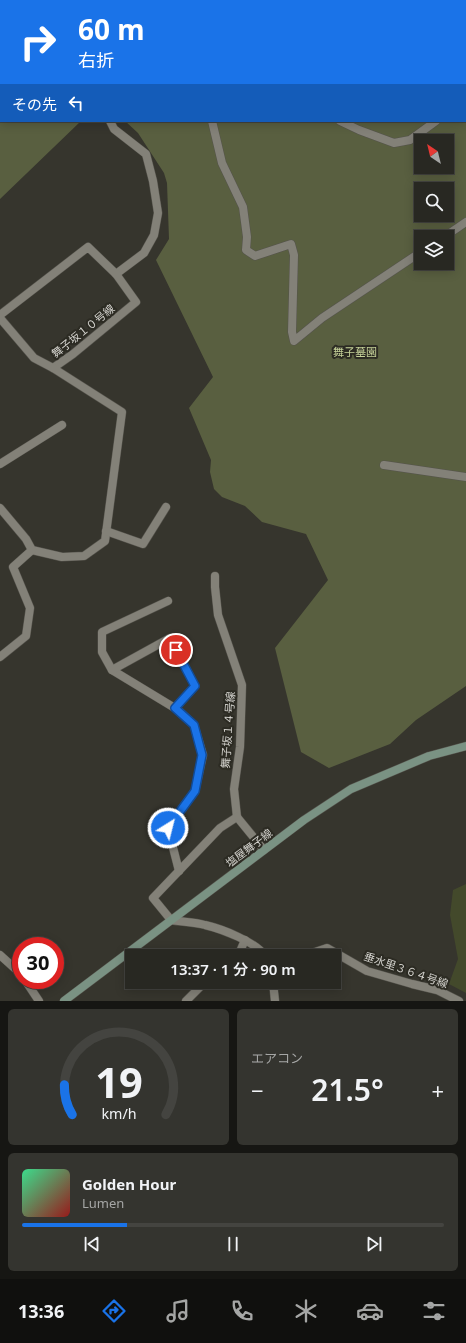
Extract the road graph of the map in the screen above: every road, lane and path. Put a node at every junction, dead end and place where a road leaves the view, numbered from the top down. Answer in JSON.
{"nodes":[{"id":1,"x":110,"y":122,"type":"edge"},
{"id":2,"x":212,"y":122,"type":"edge"},
{"id":3,"x":342,"y":122,"type":"edge"},
{"id":4,"x":435,"y":122,"type":"edge"},
{"id":5,"x":466,"y":222,"type":"edge"},
{"id":6,"x":454,"y":230,"type":"edge"},
{"id":7,"x":414,"y":257,"type":"edge"},
{"id":8,"x":116,"y":274,"type":"junction"},
{"id":9,"x":0,"y":315,"type":"edge"},
{"id":10,"x":0,"y":318,"type":"edge"},
{"id":11,"x":53,"y":368,"type":"junction"},
{"id":12,"x":62,"y":425,"type":"dead end"},
{"id":13,"x":0,"y":464,"type":"edge"},
{"id":14,"x":384,"y":465,"type":"dead end"},
{"id":15,"x":466,"y":477,"type":"edge"},
{"id":16,"x":166,"y":507,"type":"dead end"},
{"id":17,"x":0,"y":508,"type":"edge"},
{"id":18,"x":106,"y":531,"type":"junction"},
{"id":19,"x":32,"y":550,"type":"junction"},
{"id":20,"x":215,"y":576,"type":"dead end"},
{"id":21,"x":168,"y":601,"type":"dead end"},
{"id":22,"x":0,"y":657,"type":"edge"},
{"id":23,"x":112,"y":670,"type":"junction"},
{"id":24,"x":175,"y":708,"type":"junction"},
{"id":25,"x":466,"y":746,"type":"edge"},
{"id":26,"x":237,"y":818,"type":"junction"},
{"id":27,"x":264,"y":850,"type":"junction"},
{"id":28,"x":179,"y":870,"type":"junction"},
{"id":29,"x":171,"y":920,"type":"junction"},
{"id":30,"x":246,"y":940,"type":"junction"},
{"id":31,"x":242,"y":949,"type":"edge"},
{"id":32,"x":259,"y":949,"type":"edge"},
{"id":33,"x":0,"y":955,"type":"edge"},
{"id":34,"x":341,"y":956,"type":"edge"},
{"id":35,"x":12,"y":966,"type":"edge"},
{"id":36,"x":31,"y":989,"type":"edge"},
{"id":37,"x":198,"y":989,"type":"edge"},
{"id":38,"x":274,"y":989,"type":"edge"},
{"id":39,"x":39,"y":1001,"type":"edge"},
{"id":40,"x":64,"y":1001,"type":"edge"},
{"id":41,"x":186,"y":1001,"type":"edge"},
{"id":42,"x":275,"y":1001,"type":"edge"},
{"id":43,"x":459,"y":1001,"type":"edge"}],
"edges":[{"from":1,"to":8,"type":"street"},
{"from":2,"to":7,"type":"street"},
{"from":3,"to":4,"type":"street"},
{"from":5,"to":6,"type":"street"},
{"from":8,"to":9,"type":"street","name":"舞子坂１０号線"},
{"from":8,"to":11,"type":"street","name":"舞子坂１０号線"},
{"from":10,"to":11,"type":"street"},
{"from":11,"to":18,"type":"street","name":"舞子坂１０号線"},
{"from":12,"to":13,"type":"street"},
{"from":14,"to":15,"type":"street"},
{"from":16,"to":18,"type":"street"},
{"from":17,"to":19,"type":"street"},
{"from":18,"to":19,"type":"street","name":"舞子坂１０号線"},
{"from":19,"to":22,"type":"street"},
{"from":20,"to":26,"type":"street","name":"舞子坂１４号線"},
{"from":21,"to":23,"type":"street"},
{"from":23,"to":24,"type":"street"},
{"from":23,"to":24,"type":"street"},
{"from":24,"to":28,"type":"street"},
{"from":25,"to":27,"type":"street","name":"塩屋舞子線"},
{"from":26,"to":27,"type":"street"},
{"from":26,"to":28,"type":"street"},
{"from":27,"to":29,"type":"street","name":"塩屋舞子線"},
{"from":28,"to":29,"type":"street"},
{"from":29,"to":30,"type":"street"},
{"from":29,"to":40,"type":"street","name":"塩屋舞子線"},
{"from":30,"to":31,"type":"street"},
{"from":30,"to":32,"type":"street"},
{"from":33,"to":35,"type":"street"},
{"from":34,"to":43,"type":"street","name":"垂水里３６４号線"},
{"from":36,"to":39,"type":"street"},
{"from":37,"to":41,"type":"street"},
{"from":38,"to":42,"type":"street"}]}
